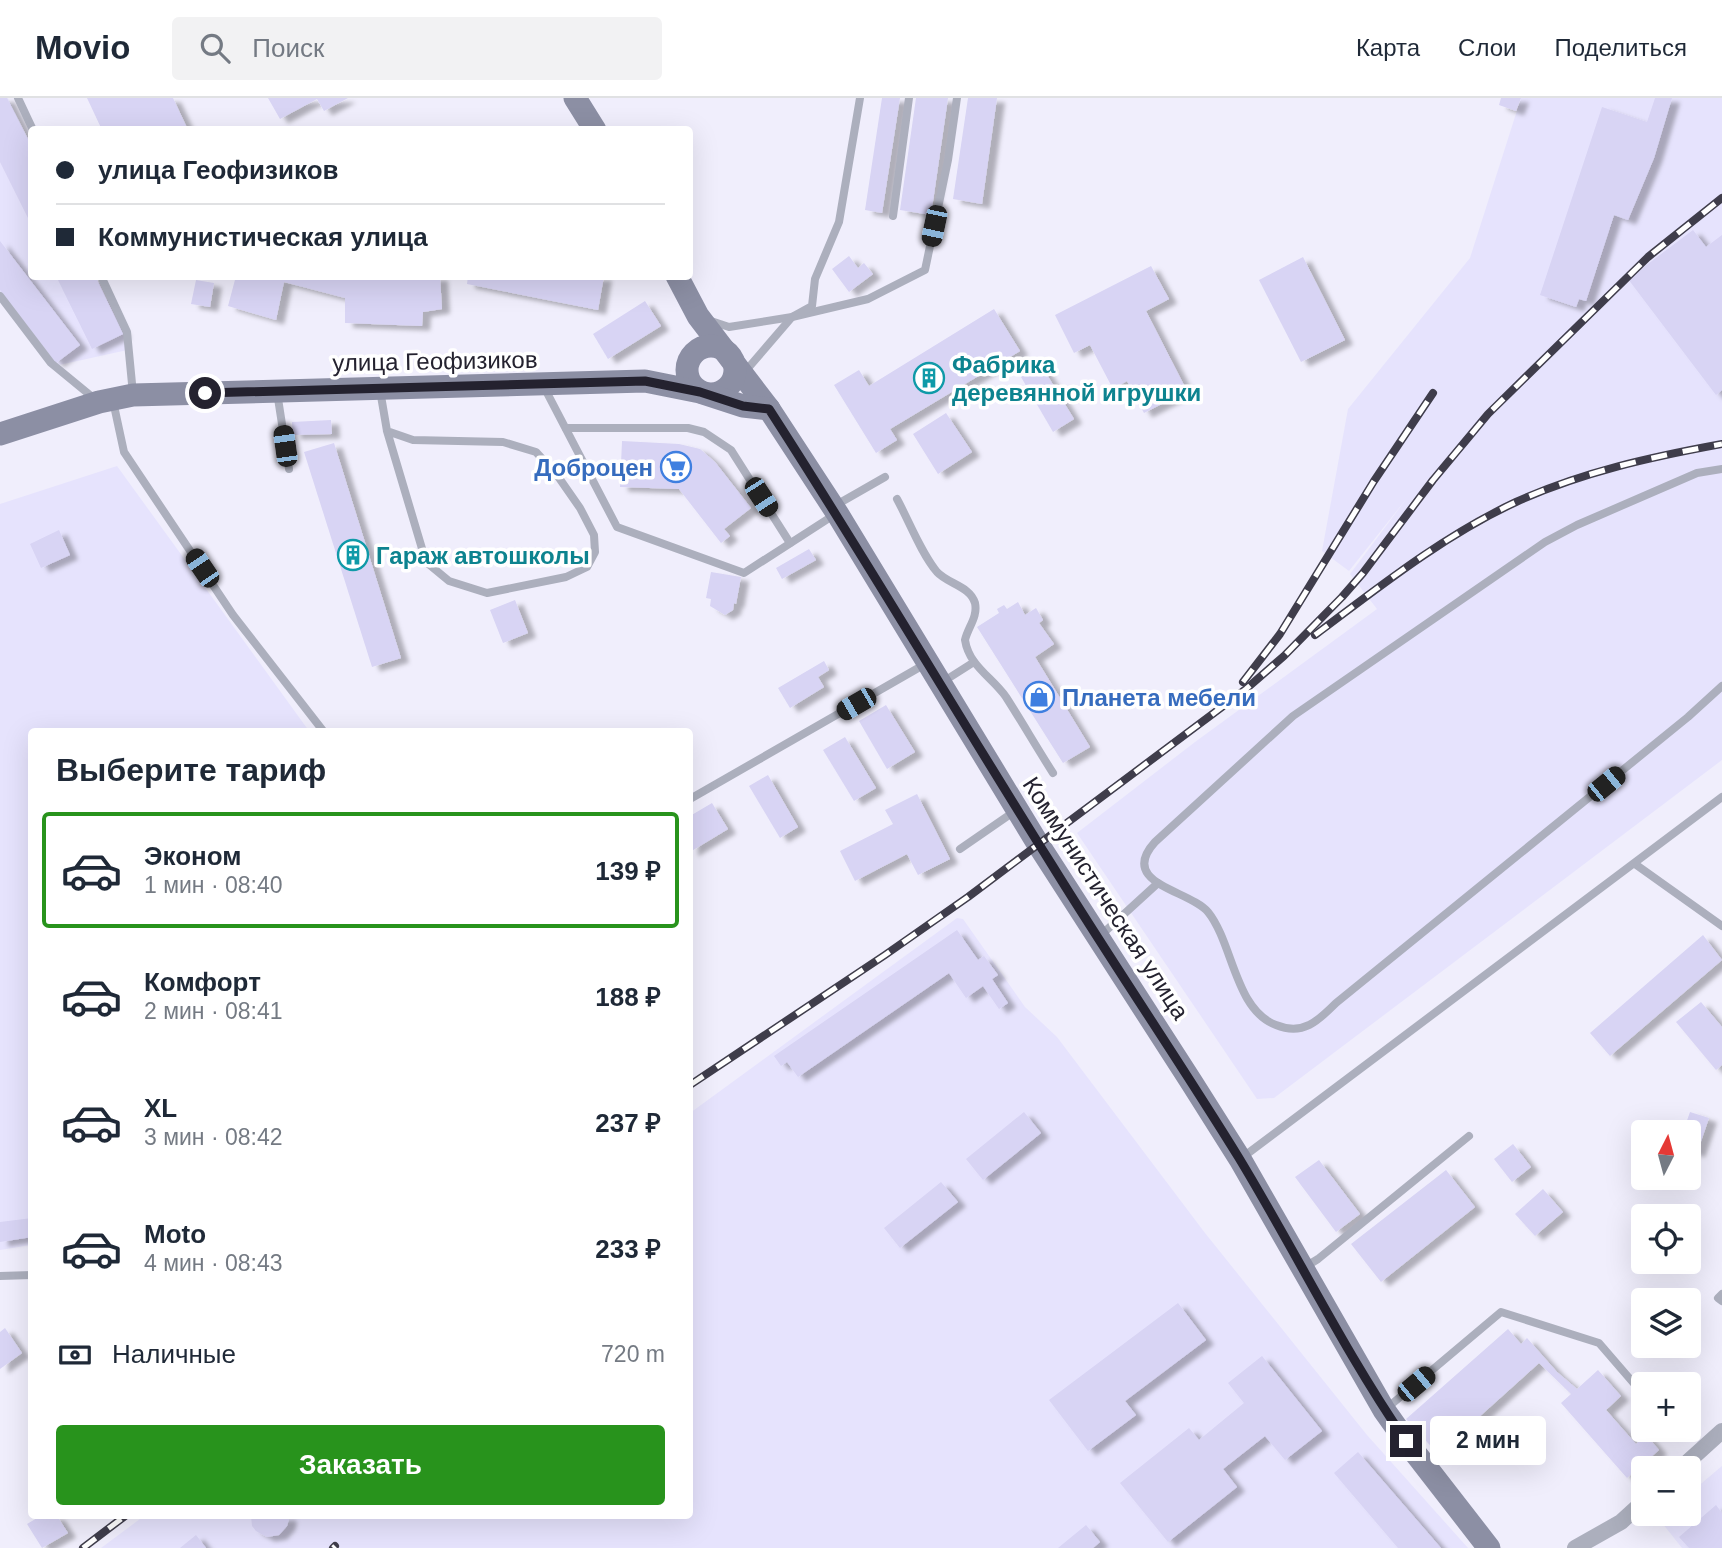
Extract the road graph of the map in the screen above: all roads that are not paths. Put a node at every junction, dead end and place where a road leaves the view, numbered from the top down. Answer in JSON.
{"nodes":[{"id":1,"x":19,"y":98,"type":"edge"},
{"id":2,"x":575,"y":98,"type":"edge"},
{"id":3,"x":860,"y":98,"type":"edge"},
{"id":4,"x":909,"y":98,"type":"edge"},
{"id":5,"x":957,"y":98,"type":"edge"},
{"id":6,"x":31,"y":126,"type":"edge"},
{"id":7,"x":592,"y":126,"type":"edge"},
{"id":8,"x":893,"y":216,"type":"dead end"},
{"id":9,"x":103,"y":280,"type":"edge"},
{"id":10,"x":679,"y":280,"type":"edge"},
{"id":11,"x":0,"y":296,"type":"edge"},
{"id":12,"x":698,"y":316,"type":"junction"},
{"id":13,"x":792,"y":317,"type":"junction"},
{"id":14,"x":730,"y":356,"type":"junction"},
{"id":15,"x":691,"y":357,"type":"junction"},
{"id":16,"x":742,"y":375,"type":"junction"},
{"id":17,"x":645,"y":381,"type":"junction"},
{"id":18,"x":543,"y":384,"type":"junction"},
{"id":19,"x":380,"y":388,"type":"junction"},
{"id":20,"x":277,"y":391,"type":"junction"},
{"id":21,"x":700,"y":392,"type":"junction"},
{"id":22,"x":115,"y":399,"type":"junction"},
{"id":23,"x":769,"y":409,"type":"junction"},
{"id":24,"x":0,"y":425,"type":"edge"},
{"id":25,"x":566,"y":428,"type":"junction"},
{"id":26,"x":387,"y":430,"type":"junction"},
{"id":27,"x":0,"y":434,"type":"edge"},
{"id":28,"x":289,"y":469,"type":"dead end"},
{"id":29,"x":1722,"y":469,"type":"edge"},
{"id":30,"x":885,"y":477,"type":"dead end"},
{"id":31,"x":897,"y":499,"type":"dead end"},
{"id":32,"x":835,"y":510,"type":"junction"},
{"id":33,"x":790,"y":543,"type":"junction"},
{"id":34,"x":928,"y":662,"type":"junction"},
{"id":35,"x":974,"y":662,"type":"junction"},
{"id":36,"x":940,"y":683,"type":"junction"},
{"id":37,"x":1722,"y":686,"type":"edge"},
{"id":38,"x":321,"y":728,"type":"edge"},
{"id":39,"x":1052,"y":773,"type":"dead end"},
{"id":40,"x":693,"y":797,"type":"edge"},
{"id":41,"x":1722,"y":797,"type":"edge"},
{"id":42,"x":1017,"y":810,"type":"junction"},
{"id":43,"x":960,"y":849,"type":"dead end"},
{"id":44,"x":1635,"y":864,"type":"junction"},
{"id":45,"x":1158,"y":883,"type":"junction"},
{"id":46,"x":1722,"y":926,"type":"edge"},
{"id":47,"x":1097,"y":938,"type":"junction"},
{"id":48,"x":1469,"y":1136,"type":"dead end"},
{"id":49,"x":1240,"y":1159,"type":"junction"},
{"id":50,"x":1301,"y":1269,"type":"junction"},
{"id":51,"x":28,"y":1275,"type":"edge"},
{"id":52,"x":0,"y":1276,"type":"edge"},
{"id":53,"x":1722,"y":1294,"type":"edge"},
{"id":54,"x":1722,"y":1301,"type":"edge"},
{"id":55,"x":1631,"y":1380,"type":"edge"},
{"id":56,"x":1384,"y":1409,"type":"junction"},
{"id":57,"x":1722,"y":1431,"type":"edge"},
{"id":58,"x":1694,"y":1456,"type":"edge"},
{"id":59,"x":1631,"y":1513,"type":"edge"},
{"id":60,"x":1489,"y":1548,"type":"edge"},
{"id":61,"x":1575,"y":1548,"type":"edge"}],
"edges":[{"from":1,"to":6,"type":"lane"},
{"from":2,"to":7,"type":"main road"},
{"from":3,"to":13,"type":"lane"},
{"from":4,"to":8,"type":"lane"},
{"from":5,"to":13,"type":"lane"},
{"from":9,"to":22,"type":"lane"},
{"from":10,"to":12,"type":"main road","name":"Коммунистическая улица"},
{"from":11,"to":22,"type":"lane"},
{"from":12,"to":13,"type":"lane"},
{"from":12,"to":14,"type":"main road","name":"Коммунистическая улица"},
{"from":12,"to":15,"type":"main road"},
{"from":13,"to":16,"type":"lane"},
{"from":14,"to":15,"type":"main road"},
{"from":14,"to":16,"type":"main road","name":"Коммунистическая улица"},
{"from":14,"to":21,"type":"main road"},
{"from":15,"to":17,"type":"main road"},
{"from":15,"to":21,"type":"main road"},
{"from":16,"to":23,"type":"main road","name":"Коммунистическая улица"},
{"from":17,"to":18,"type":"main road","name":"улица Геофизиков"},
{"from":17,"to":21,"type":"main road","name":"улица Геофизиков"},
{"from":18,"to":19,"type":"main road","name":"улица Геофизиков"},
{"from":18,"to":25,"type":"lane"},
{"from":19,"to":20,"type":"main road","name":"улица Геофизиков"},
{"from":19,"to":26,"type":"lane"},
{"from":20,"to":22,"type":"main road","name":"улица Геофизиков"},
{"from":20,"to":28,"type":"lane"},
{"from":21,"to":23,"type":"main road","name":"улица Геофизиков"},
{"from":22,"to":24,"type":"main road","name":"улица Геофизиков"},
{"from":22,"to":27,"type":"main road","name":"улица Геофизиков"},
{"from":22,"to":38,"type":"lane"},
{"from":23,"to":32,"type":"main road","name":"Коммунистическая улица"},
{"from":25,"to":33,"type":"lane"},
{"from":25,"to":33,"type":"lane"},
{"from":26,"to":26,"type":"lane"},
{"from":29,"to":45,"type":"lane"},
{"from":30,"to":32,"type":"lane"},
{"from":31,"to":35,"type":"lane"},
{"from":32,"to":33,"type":"lane"},
{"from":32,"to":34,"type":"main road","name":"Коммунистическая улица"},
{"from":34,"to":36,"type":"main road","name":"Коммунистическая улица"},
{"from":34,"to":40,"type":"lane"},
{"from":35,"to":36,"type":"lane"},
{"from":35,"to":39,"type":"lane"},
{"from":36,"to":42,"type":"main road","name":"Коммунистическая улица"},
{"from":37,"to":45,"type":"lane"},
{"from":41,"to":44,"type":"lane"},
{"from":42,"to":43,"type":"lane"},
{"from":42,"to":47,"type":"main road","name":"Коммунистическая улица"},
{"from":44,"to":46,"type":"lane"},
{"from":44,"to":49,"type":"lane"},
{"from":45,"to":47,"type":"lane"},
{"from":47,"to":49,"type":"main road","name":"Коммунистическая улица"},
{"from":48,"to":50,"type":"lane"},
{"from":49,"to":50,"type":"main road","name":"Коммунистическая улица"},
{"from":50,"to":56,"type":"main road","name":"Коммунистическая улица"},
{"from":51,"to":52,"type":"lane"},
{"from":53,"to":54,"type":"lane"},
{"from":55,"to":56,"type":"lane"},
{"from":56,"to":60,"type":"main road","name":"Коммунистическая улица"},
{"from":57,"to":58,"type":"street"},
{"from":59,"to":61,"type":"street"}]}
